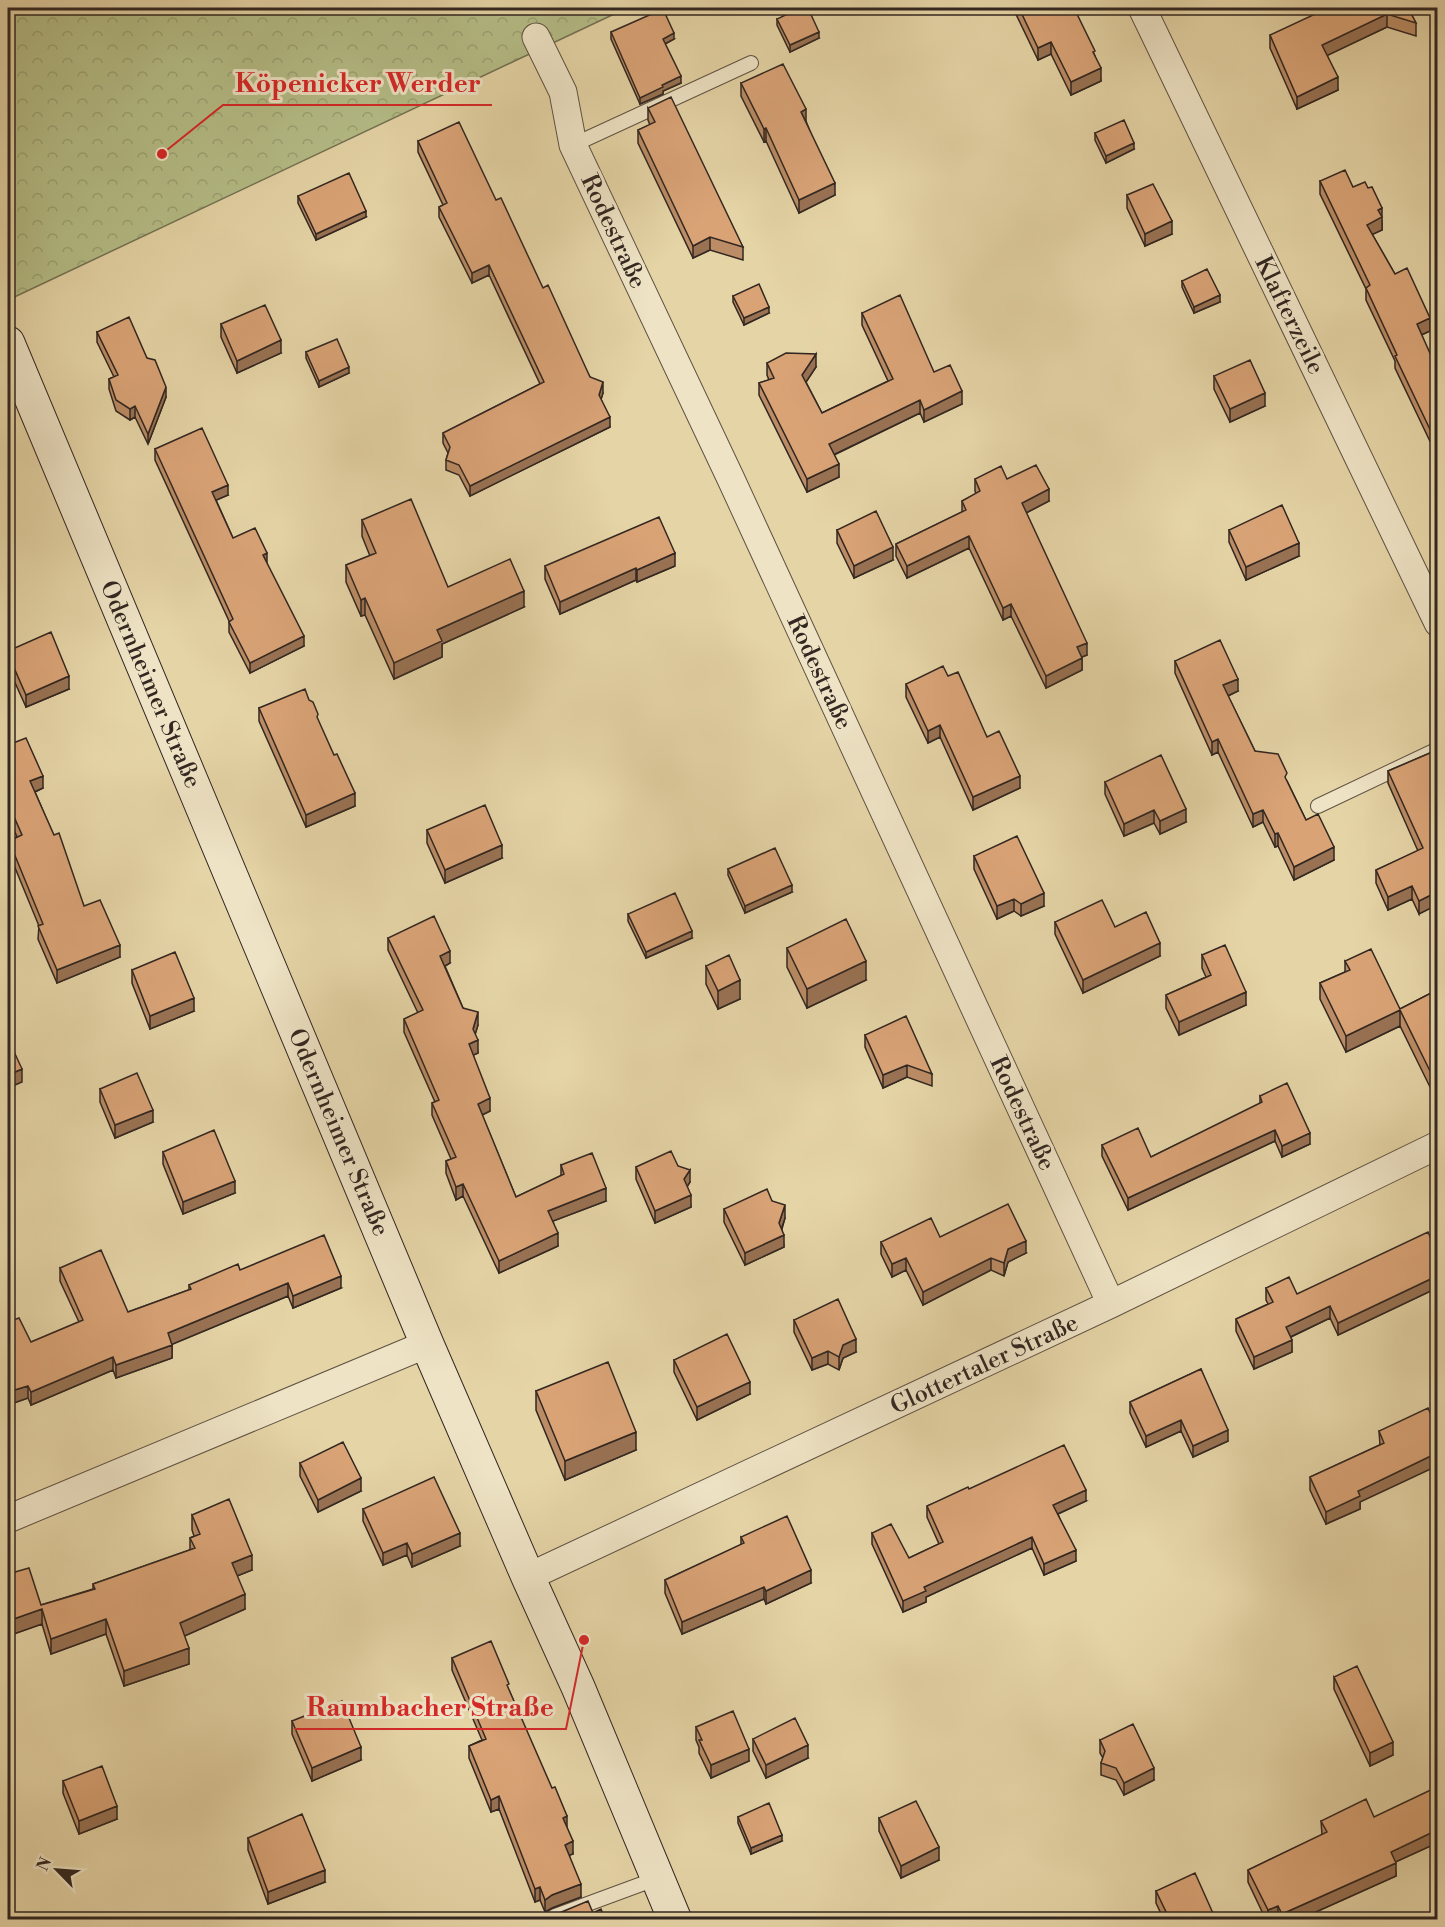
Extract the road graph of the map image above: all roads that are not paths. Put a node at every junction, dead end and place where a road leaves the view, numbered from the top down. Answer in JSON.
{"nodes":[{"id":1,"x":1142,"y":8,"type":"edge"},
{"id":2,"x":536,"y":37,"type":"dead end"},
{"id":3,"x":751,"y":63,"type":"dead end"},
{"id":4,"x":573,"y":145,"type":"junction"},
{"id":5,"x":8,"y":343,"type":"edge"},
{"id":6,"x":1437,"y":623,"type":"edge"},
{"id":7,"x":1437,"y":749,"type":"edge"},
{"id":8,"x":1318,"y":806,"type":"dead end"},
{"id":9,"x":1437,"y":1145,"type":"edge"},
{"id":10,"x":1111,"y":1304,"type":"junction"},
{"id":11,"x":427,"y":1344,"type":"junction"},
{"id":12,"x":8,"y":1519,"type":"edge"},
{"id":13,"x":528,"y":1577,"type":"junction"},
{"id":14,"x":658,"y":1878,"type":"junction"},
{"id":15,"x":550,"y":1920,"type":"edge"},
{"id":16,"x":675,"y":1920,"type":"edge"}],
"edges":[{"from":1,"to":6,"type":"street","name":"Klafterzeile"},
{"from":2,"to":4,"type":"street","name":"Rodestraße"},
{"from":3,"to":4,"type":"lane"},
{"from":4,"to":10,"type":"street","name":"Rodestraße"},
{"from":5,"to":11,"type":"street","name":"Odernheimer Straße"},
{"from":7,"to":8,"type":"lane"},
{"from":9,"to":10,"type":"street","name":"Glottertaler Straße"},
{"from":10,"to":13,"type":"street","name":"Glottertaler Straße"},
{"from":11,"to":12,"type":"street"},
{"from":11,"to":13,"type":"street","name":"Odernheimer Straße"},
{"from":13,"to":14,"type":"street","name":"Odernheimer Straße"},
{"from":14,"to":15,"type":"lane"},
{"from":14,"to":16,"type":"street","name":"Odernheimer Straße"}]}
